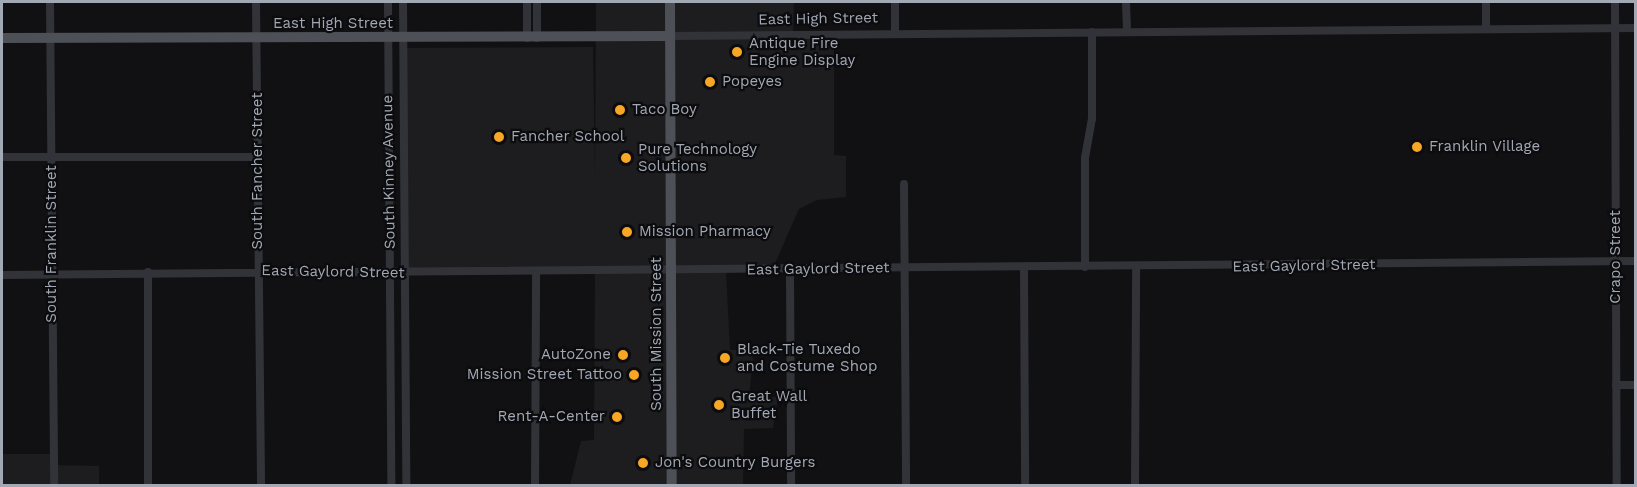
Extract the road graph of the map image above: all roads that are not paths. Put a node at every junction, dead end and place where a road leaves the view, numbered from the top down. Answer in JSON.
{"nodes":[{"id":1,"x":50,"y":2,"type":"edge"},
{"id":2,"x":256,"y":2,"type":"edge"},
{"id":3,"x":388,"y":2,"type":"edge"},
{"id":4,"x":403,"y":2,"type":"edge"},
{"id":5,"x":526,"y":2,"type":"edge"},
{"id":6,"x":537,"y":2,"type":"edge"},
{"id":7,"x":670,"y":2,"type":"edge"},
{"id":8,"x":895,"y":2,"type":"edge"},
{"id":9,"x":1126,"y":2,"type":"edge"},
{"id":10,"x":1486,"y":2,"type":"edge"},
{"id":11,"x":1615,"y":2,"type":"edge"},
{"id":12,"x":1615,"y":28,"type":"junction"},
{"id":13,"x":1635,"y":28,"type":"edge"},
{"id":14,"x":1486,"y":29,"type":"junction"},
{"id":15,"x":895,"y":32,"type":"junction"},
{"id":16,"x":1092,"y":32,"type":"junction"},
{"id":17,"x":1127,"y":32,"type":"junction"},
{"id":18,"x":670,"y":36,"type":"junction"},
{"id":19,"x":2,"y":38,"type":"edge"},
{"id":20,"x":532,"y":38,"type":"junction"},
{"id":21,"x":50,"y":39,"type":"junction"},
{"id":22,"x":257,"y":39,"type":"junction"},
{"id":23,"x":388,"y":39,"type":"junction"},
{"id":24,"x":403,"y":39,"type":"junction"},
{"id":25,"x":51,"y":157,"type":"junction"},
{"id":26,"x":260,"y":157,"type":"junction"},
{"id":27,"x":2,"y":158,"type":"edge"},
{"id":28,"x":904,"y":184,"type":"dead end"},
{"id":29,"x":1635,"y":261,"type":"edge"},
{"id":30,"x":1616,"y":262,"type":"junction"},
{"id":31,"x":1085,"y":267,"type":"junction"},
{"id":32,"x":1136,"y":267,"type":"junction"},
{"id":33,"x":1024,"y":268,"type":"junction"},
{"id":34,"x":905,"y":269,"type":"junction"},
{"id":35,"x":672,"y":270,"type":"junction"},
{"id":36,"x":790,"y":270,"type":"junction"},
{"id":37,"x":258,"y":271,"type":"junction"},
{"id":38,"x":148,"y":272,"type":"junction"},
{"id":39,"x":536,"y":272,"type":"junction"},
{"id":40,"x":390,"y":273,"type":"junction"},
{"id":41,"x":405,"y":273,"type":"junction"},
{"id":42,"x":2,"y":275,"type":"edge"},
{"id":43,"x":52,"y":275,"type":"junction"},
{"id":44,"x":1616,"y":385,"type":"junction"},
{"id":45,"x":1635,"y":385,"type":"edge"},
{"id":46,"x":54,"y":486,"type":"edge"},
{"id":47,"x":148,"y":486,"type":"edge"},
{"id":48,"x":261,"y":486,"type":"edge"},
{"id":49,"x":391,"y":486,"type":"edge"},
{"id":50,"x":406,"y":486,"type":"edge"},
{"id":51,"x":535,"y":486,"type":"edge"},
{"id":52,"x":672,"y":486,"type":"edge"},
{"id":53,"x":791,"y":486,"type":"edge"},
{"id":54,"x":906,"y":486,"type":"edge"},
{"id":55,"x":1025,"y":486,"type":"edge"},
{"id":56,"x":1135,"y":486,"type":"edge"},
{"id":57,"x":1617,"y":486,"type":"edge"}],
"edges":[{"from":1,"to":21,"type":"street","name":"South Franklin Street"},
{"from":2,"to":22,"type":"street","name":"South Fancher Street"},
{"from":3,"to":23,"type":"street","name":"South Kinney Avenue"},
{"from":4,"to":24,"type":"street","name":"South Kinney Avenue"},
{"from":5,"to":20,"type":"street"},
{"from":6,"to":20,"type":"street"},
{"from":7,"to":18,"type":"main road","name":"South Mission Street"},
{"from":8,"to":15,"type":"street"},
{"from":9,"to":17,"type":"street"},
{"from":10,"to":14,"type":"street"},
{"from":11,"to":12,"type":"street","name":"Crapo Street"},
{"from":12,"to":13,"type":"street","name":"East High Street"},
{"from":12,"to":14,"type":"street","name":"East High Street"},
{"from":12,"to":30,"type":"street","name":"Crapo Street"},
{"from":14,"to":17,"type":"street","name":"East High Street"},
{"from":15,"to":16,"type":"street","name":"East High Street"},
{"from":15,"to":18,"type":"street","name":"East High Street"},
{"from":16,"to":17,"type":"street","name":"East High Street"},
{"from":16,"to":31,"type":"street"},
{"from":18,"to":20,"type":"main road","name":"East High Street"},
{"from":18,"to":35,"type":"main road","name":"South Mission Street"},
{"from":19,"to":21,"type":"main road","name":"East High Street"},
{"from":20,"to":24,"type":"main road","name":"East High Street"},
{"from":21,"to":22,"type":"main road","name":"East High Street"},
{"from":21,"to":25,"type":"street","name":"South Franklin Street"},
{"from":22,"to":23,"type":"main road","name":"East High Street"},
{"from":22,"to":26,"type":"street","name":"South Fancher Street"},
{"from":23,"to":24,"type":"main road","name":"East High Street"},
{"from":23,"to":40,"type":"street","name":"South Kinney Avenue"},
{"from":24,"to":41,"type":"street","name":"South Kinney Avenue"},
{"from":25,"to":26,"type":"street"},
{"from":25,"to":27,"type":"street"},
{"from":25,"to":43,"type":"street","name":"South Franklin Street"},
{"from":26,"to":37,"type":"street","name":"South Fancher Street"},
{"from":28,"to":34,"type":"street"},
{"from":29,"to":30,"type":"street","name":"East Gaylord Street"},
{"from":30,"to":32,"type":"street","name":"East Gaylord Street"},
{"from":30,"to":44,"type":"street","name":"Crapo Street"},
{"from":31,"to":32,"type":"street","name":"East Gaylord Street"},
{"from":31,"to":33,"type":"street","name":"East Gaylord Street"},
{"from":32,"to":56,"type":"street"},
{"from":33,"to":34,"type":"street","name":"East Gaylord Street"},
{"from":33,"to":55,"type":"street"},
{"from":34,"to":36,"type":"street","name":"East Gaylord Street"},
{"from":34,"to":54,"type":"street"},
{"from":35,"to":36,"type":"street","name":"East Gaylord Street"},
{"from":35,"to":39,"type":"street","name":"East Gaylord Street"},
{"from":35,"to":52,"type":"main road","name":"South Mission Street"},
{"from":36,"to":53,"type":"street"},
{"from":37,"to":38,"type":"street","name":"East Gaylord Street"},
{"from":37,"to":40,"type":"street","name":"East Gaylord Street"},
{"from":37,"to":48,"type":"street","name":"South Fancher Street"},
{"from":38,"to":43,"type":"street","name":"East Gaylord Street"},
{"from":38,"to":47,"type":"street"},
{"from":39,"to":41,"type":"street","name":"East Gaylord Street"},
{"from":39,"to":51,"type":"street"},
{"from":40,"to":41,"type":"street","name":"East Gaylord Street"},
{"from":40,"to":49,"type":"street","name":"South Kinney Avenue"},
{"from":41,"to":50,"type":"street","name":"South Kinney Avenue"},
{"from":42,"to":43,"type":"street","name":"East Gaylord Street"},
{"from":43,"to":46,"type":"street","name":"South Franklin Street"},
{"from":44,"to":45,"type":"street"},
{"from":44,"to":57,"type":"street","name":"Crapo Street"}]}
